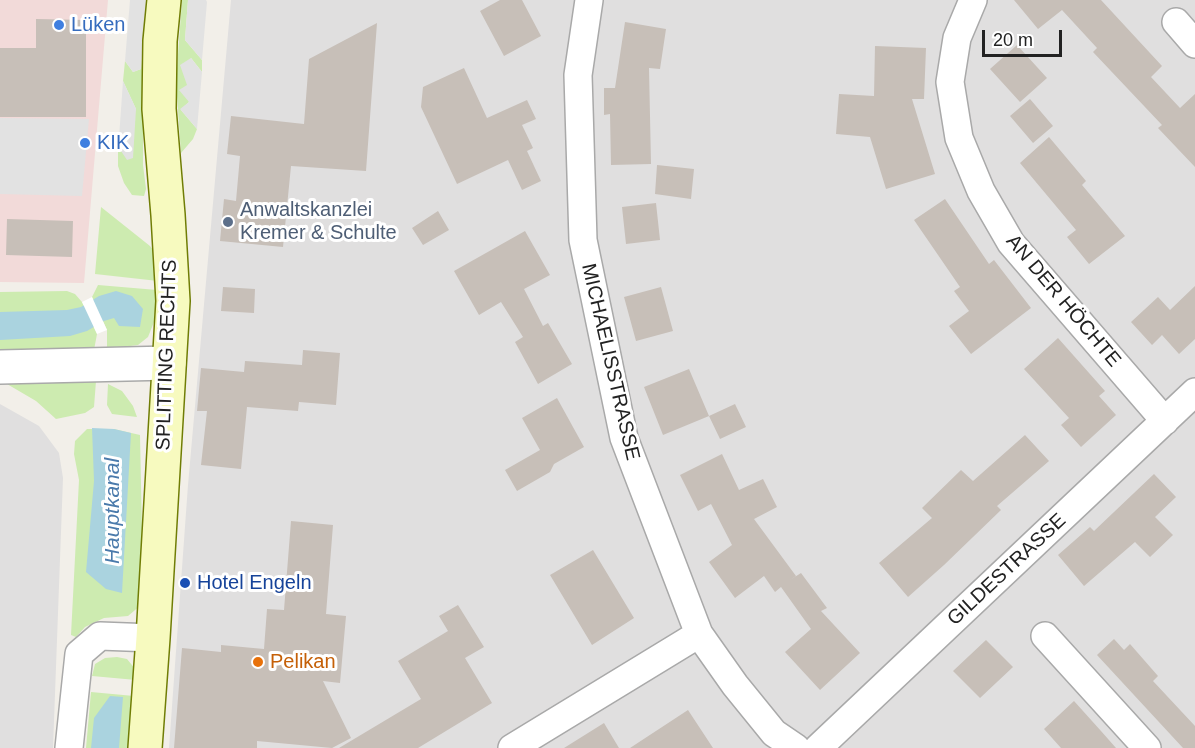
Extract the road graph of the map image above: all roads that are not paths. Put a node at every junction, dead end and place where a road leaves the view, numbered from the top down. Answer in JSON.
{"nodes":[{"id":1,"x":164,"y":0,"type":"edge"},
{"id":2,"x":589,"y":0,"type":"edge"},
{"id":3,"x":973,"y":0,"type":"edge"},
{"id":4,"x":1176,"y":22,"type":"dead end"},
{"id":5,"x":1195,"y":44,"type":"edge"},
{"id":6,"x":169,"y":363,"type":"junction"},
{"id":7,"x":0,"y":367,"type":"edge"},
{"id":8,"x":1195,"y":392,"type":"edge"},
{"id":9,"x":1165,"y":421,"type":"junction"},
{"id":10,"x":699,"y":634,"type":"junction"},
{"id":11,"x":1045,"y":636,"type":"dead end"},
{"id":12,"x":153,"y":638,"type":"junction"},
{"id":13,"x":69,"y":748,"type":"edge"},
{"id":14,"x":145,"y":748,"type":"edge"},
{"id":15,"x":512,"y":748,"type":"edge"},
{"id":16,"x":796,"y":748,"type":"edge"},
{"id":17,"x":818,"y":748,"type":"edge"},
{"id":18,"x":1147,"y":748,"type":"edge"}],
"edges":[{"from":1,"to":6,"type":"main road","name":"SPLITTING RECHTS"},
{"from":2,"to":10,"type":"street","name":"MICHAELISSTRASSE"},
{"from":3,"to":9,"type":"street","name":"AN DER HÖCHTE"},
{"from":4,"to":5,"type":"street"},
{"from":6,"to":7,"type":"street"},
{"from":6,"to":12,"type":"main road","name":"SPLITTING RECHTS"},
{"from":8,"to":9,"type":"street","name":"GILDESTRASSE"},
{"from":9,"to":17,"type":"street","name":"GILDESTRASSE"},
{"from":10,"to":15,"type":"street"},
{"from":10,"to":16,"type":"street","name":"MICHAELISSTRASSE"},
{"from":11,"to":18,"type":"street"},
{"from":12,"to":13,"type":"street"},
{"from":12,"to":14,"type":"main road","name":"SPLITTING RECHTS"}]}
